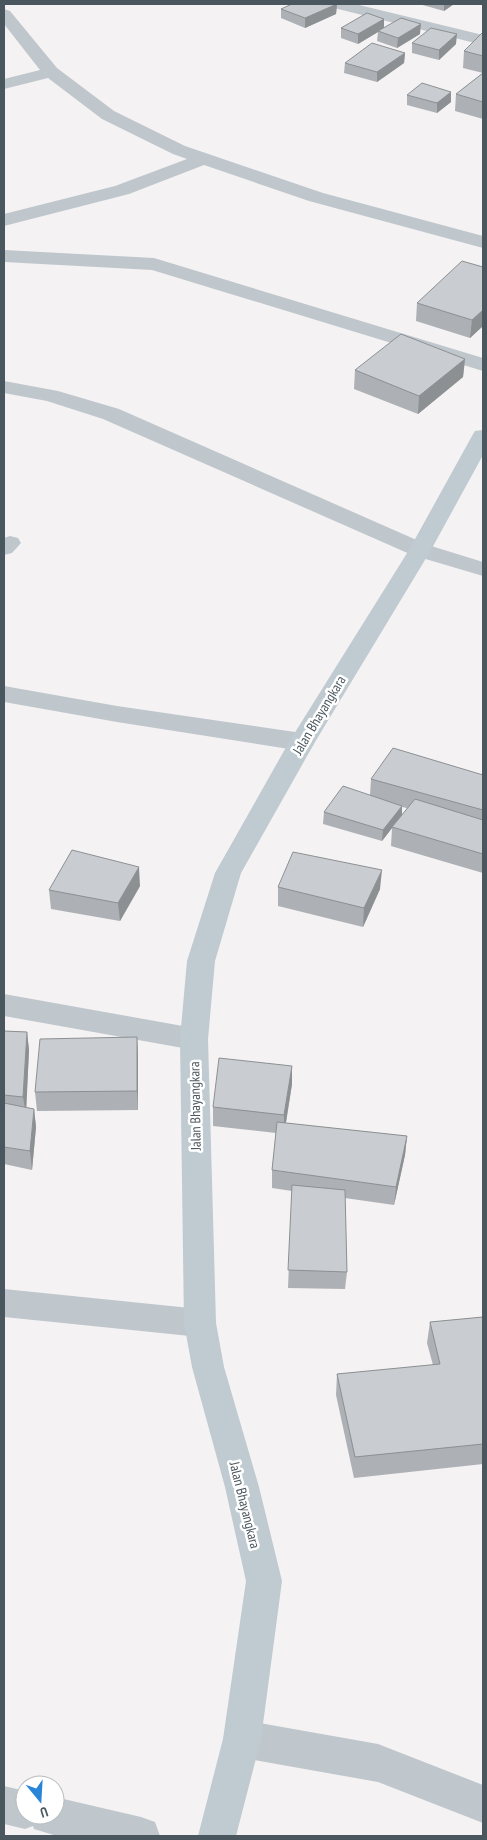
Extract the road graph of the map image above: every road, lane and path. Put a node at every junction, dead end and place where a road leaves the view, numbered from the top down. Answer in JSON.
{"nodes":[{"id":1,"x":336,"y":4,"type":"edge"},
{"id":2,"x":4,"y":14,"type":"edge"},
{"id":3,"x":483,"y":40,"type":"edge"},
{"id":4,"x":51,"y":72,"type":"junction"},
{"id":5,"x":4,"y":84,"type":"edge"},
{"id":6,"x":202,"y":159,"type":"junction"},
{"id":7,"x":4,"y":220,"type":"edge"},
{"id":8,"x":483,"y":242,"type":"edge"},
{"id":9,"x":4,"y":256,"type":"edge"},
{"id":10,"x":483,"y":365,"type":"edge"},
{"id":11,"x":4,"y":387,"type":"edge"},
{"id":12,"x":483,"y":436,"type":"edge"},
{"id":13,"x":420,"y":550,"type":"junction"},
{"id":14,"x":483,"y":569,"type":"edge"},
{"id":15,"x":4,"y":694,"type":"edge"},
{"id":16,"x":302,"y":742,"type":"junction"},
{"id":17,"x":4,"y":1005,"type":"edge"},
{"id":18,"x":194,"y":1039,"type":"junction"},
{"id":19,"x":4,"y":1303,"type":"edge"},
{"id":20,"x":200,"y":1323,"type":"junction"},
{"id":21,"x":242,"y":1739,"type":"junction"},
{"id":22,"x":483,"y":1804,"type":"edge"},
{"id":23,"x":65,"y":1819,"type":"edge"},
{"id":24,"x":141,"y":1836,"type":"edge"},
{"id":25,"x":217,"y":1836,"type":"edge"}],
"edges":[{"from":1,"to":3,"type":"street"},
{"from":2,"to":4,"type":"street"},
{"from":4,"to":5,"type":"street"},
{"from":4,"to":6,"type":"street"},
{"from":6,"to":7,"type":"street"},
{"from":6,"to":8,"type":"street"},
{"from":9,"to":10,"type":"street"},
{"from":11,"to":13,"type":"street"},
{"from":12,"to":13,"type":"street","name":"Jalan Bhayangkara"},
{"from":13,"to":14,"type":"street"},
{"from":13,"to":16,"type":"street","name":"Jalan Bhayangkara"},
{"from":15,"to":16,"type":"street"},
{"from":16,"to":18,"type":"street","name":"Jalan Bhayangkara"},
{"from":17,"to":18,"type":"street"},
{"from":18,"to":20,"type":"street","name":"Jalan Bhayangkara"},
{"from":19,"to":20,"type":"street"},
{"from":20,"to":21,"type":"street","name":"Jalan Bhayangkara"},
{"from":21,"to":22,"type":"street"},
{"from":21,"to":25,"type":"street","name":"Jalan Bhayangkara"},
{"from":23,"to":24,"type":"street"}]}
